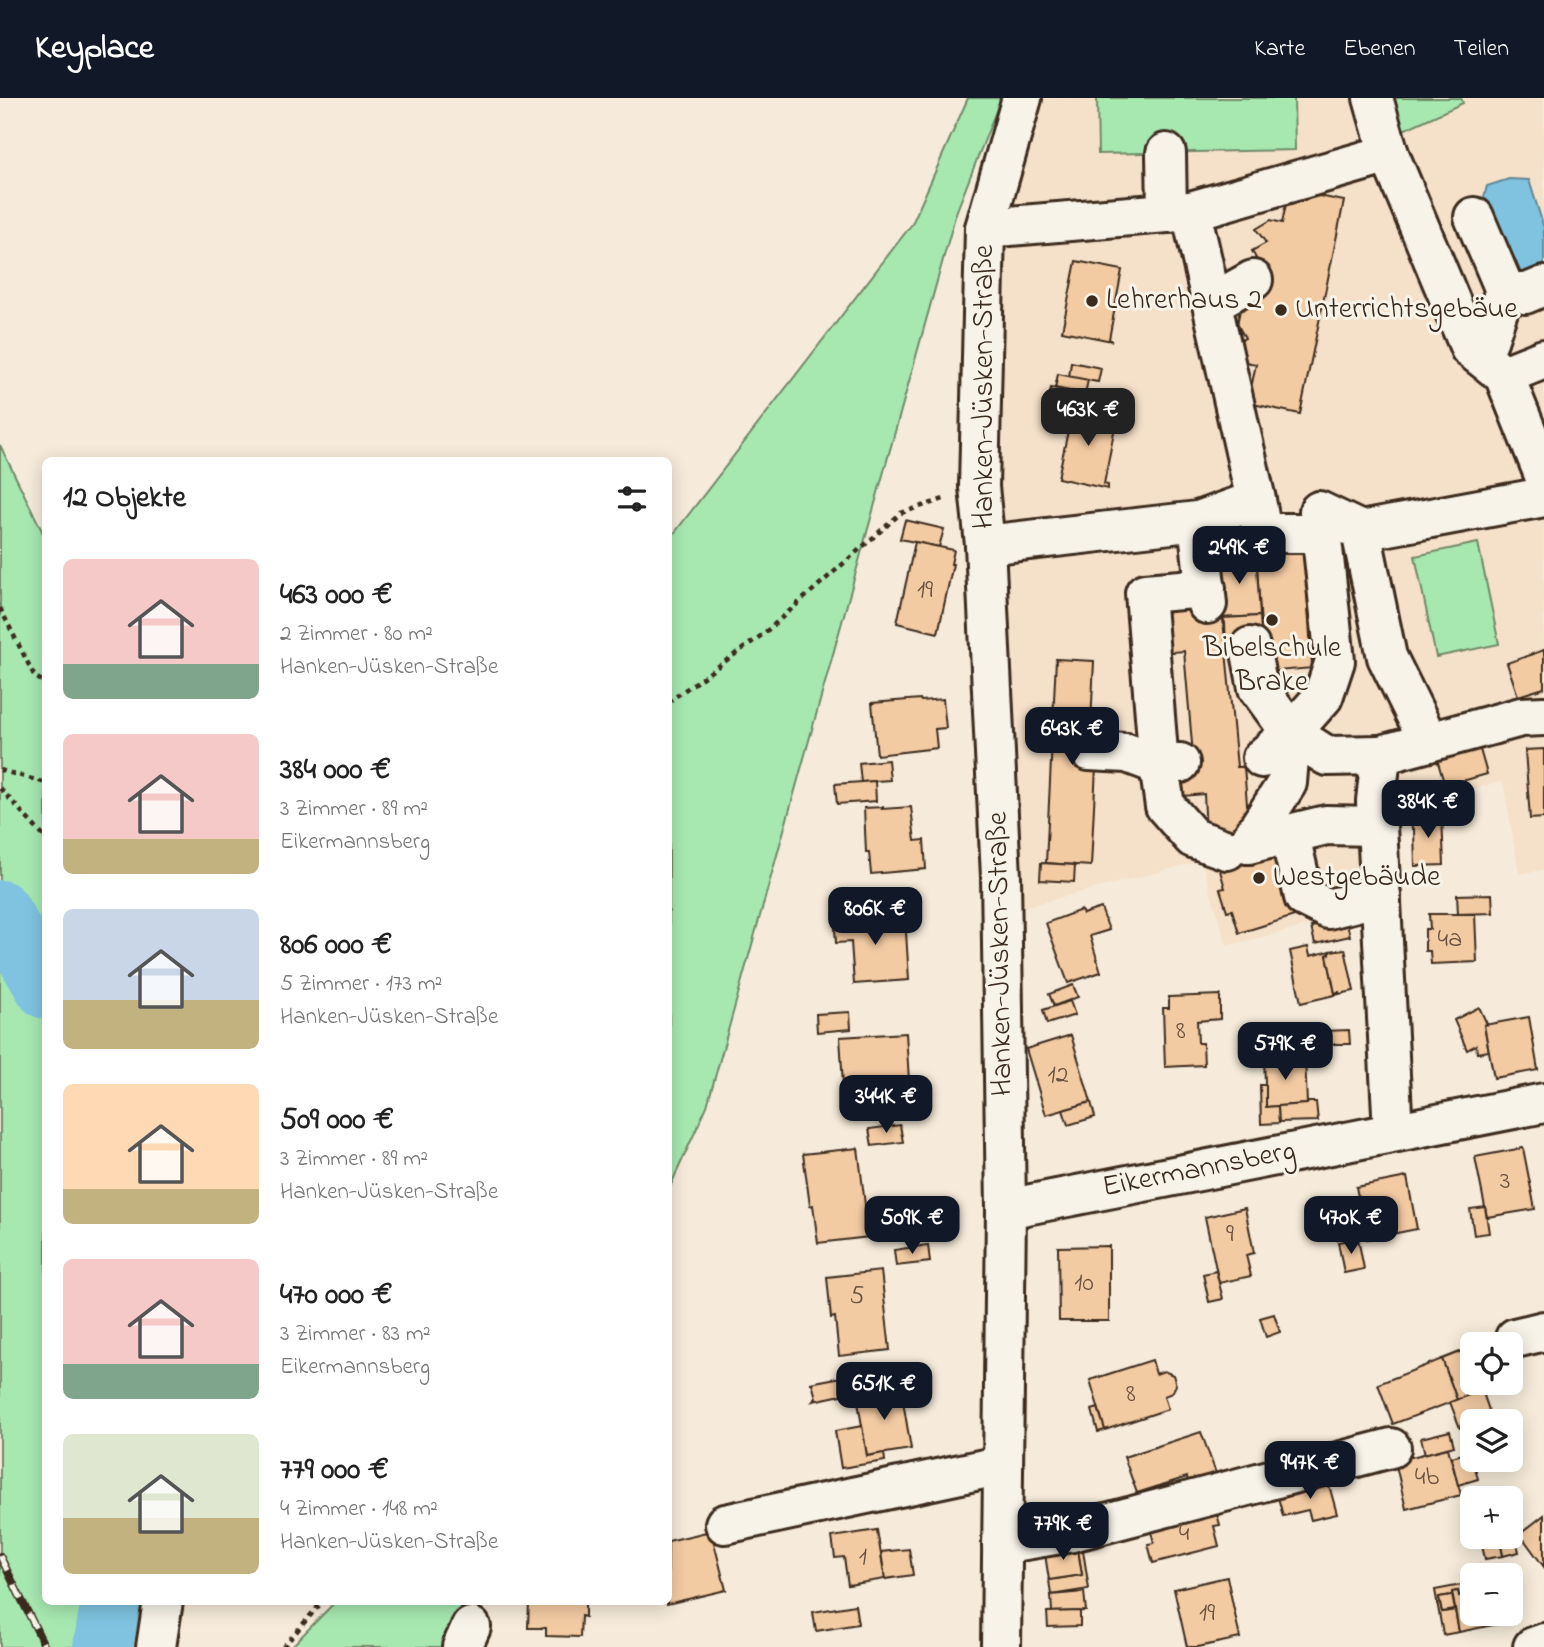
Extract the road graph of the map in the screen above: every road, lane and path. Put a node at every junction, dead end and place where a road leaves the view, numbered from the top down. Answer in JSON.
{"nodes":[{"id":1,"x":1022,"y":98,"type":"edge"},
{"id":2,"x":1373,"y":98,"type":"edge"},
{"id":3,"x":1166,"y":153,"type":"dead end"},
{"id":4,"x":1389,"y":154,"type":"junction"},
{"id":5,"x":1179,"y":212,"type":"junction"},
{"id":6,"x":1474,"y":217,"type":"dead end"},
{"id":7,"x":985,"y":228,"type":"junction"},
{"id":8,"x":1253,"y":280,"type":"dead end"},
{"id":9,"x":1544,"y":286,"type":"edge"},
{"id":10,"x":1505,"y":290,"type":"junction"},
{"id":11,"x":1212,"y":303,"type":"junction"},
{"id":12,"x":1470,"y":348,"type":"junction"},
{"id":13,"x":1544,"y":359,"type":"edge"},
{"id":14,"x":1504,"y":375,"type":"junction"},
{"id":15,"x":1544,"y":475,"type":"edge"},
{"id":16,"x":979,"y":487,"type":"junction"},
{"id":17,"x":1544,"y":497,"type":"edge"},
{"id":18,"x":1198,"y":521,"type":"junction"},
{"id":19,"x":1254,"y":524,"type":"junction"},
{"id":20,"x":1361,"y":531,"type":"junction"},
{"id":21,"x":1322,"y":533,"type":"junction"},
{"id":22,"x":985,"y":545,"type":"junction"},
{"id":23,"x":0,"y":608,"type":"edge"},
{"id":24,"x":1250,"y":647,"type":"dead end"},
{"id":25,"x":1387,"y":657,"type":"junction"},
{"id":26,"x":1335,"y":661,"type":"junction"},
{"id":27,"x":42,"y":681,"type":"edge"},
{"id":28,"x":672,"y":699,"type":"edge"},
{"id":29,"x":1544,"y":716,"type":"edge"},
{"id":30,"x":1291,"y":733,"type":"junction"},
{"id":31,"x":1429,"y":742,"type":"junction"},
{"id":32,"x":1089,"y":751,"type":"dead end"},
{"id":33,"x":1381,"y":755,"type":"junction"},
{"id":34,"x":1262,"y":758,"type":"dead end"},
{"id":35,"x":1169,"y":764,"type":"junction"},
{"id":36,"x":0,"y":770,"type":"edge"},
{"id":37,"x":42,"y":782,"type":"edge"},
{"id":38,"x":0,"y":788,"type":"edge"},
{"id":39,"x":1377,"y":814,"type":"junction"},
{"id":40,"x":42,"y":835,"type":"edge"},
{"id":41,"x":1293,"y":849,"type":"dead end"},
{"id":42,"x":1227,"y":850,"type":"dead end"},
{"id":43,"x":1381,"y":896,"type":"junction"},
{"id":44,"x":1544,"y":1103,"type":"edge"},
{"id":45,"x":1393,"y":1132,"type":"junction"},
{"id":46,"x":1006,"y":1209,"type":"junction"},
{"id":47,"x":1391,"y":1448,"type":"dead end"},
{"id":48,"x":1003,"y":1465,"type":"junction"},
{"id":49,"x":725,"y":1524,"type":"dead end"},
{"id":50,"x":1002,"y":1544,"type":"junction"},
{"id":51,"x":162,"y":1605,"type":"edge"},
{"id":52,"x":319,"y":1605,"type":"edge"},
{"id":53,"x":1544,"y":1643,"type":"edge"},
{"id":54,"x":156,"y":1647,"type":"edge"},
{"id":55,"x":283,"y":1647,"type":"edge"},
{"id":56,"x":1001,"y":1647,"type":"edge"},
{"id":57,"x":1532,"y":1647,"type":"edge"}],
"edges":[{"from":1,"to":7,"type":"street","name":"Hanken-Jüsken-Straße"},
{"from":2,"to":4,"type":"street"},
{"from":3,"to":5,"type":"street"},
{"from":4,"to":5,"type":"street"},
{"from":4,"to":12,"type":"street"},
{"from":5,"to":7,"type":"street"},
{"from":5,"to":11,"type":"street"},
{"from":6,"to":10,"type":"street"},
{"from":7,"to":16,"type":"street","name":"Hanken-Jüsken-Straße"},
{"from":8,"to":11,"type":"street"},
{"from":9,"to":10,"type":"street"},
{"from":10,"to":12,"type":"street"},
{"from":11,"to":19,"type":"street"},
{"from":12,"to":14,"type":"street"},
{"from":13,"to":14,"type":"street"},
{"from":14,"to":15,"type":"street"},
{"from":16,"to":22,"type":"street","name":"Hanken-Jüsken-Straße"},
{"from":16,"to":28,"type":"path"},
{"from":17,"to":20,"type":"street"},
{"from":18,"to":19,"type":"street"},
{"from":18,"to":22,"type":"street"},
{"from":18,"to":35,"type":"street"},
{"from":19,"to":21,"type":"street"},
{"from":20,"to":21,"type":"street"},
{"from":20,"to":25,"type":"street"},
{"from":21,"to":26,"type":"street"},
{"from":22,"to":46,"type":"street","name":"Hanken-Jüsken-Straße"},
{"from":23,"to":27,"type":"path"},
{"from":24,"to":30,"type":"street"},
{"from":25,"to":26,"type":"street"},
{"from":25,"to":31,"type":"street"},
{"from":26,"to":30,"type":"street"},
{"from":29,"to":31,"type":"street"},
{"from":30,"to":33,"type":"street"},
{"from":30,"to":34,"type":"street"},
{"from":30,"to":39,"type":"street"},
{"from":31,"to":33,"type":"street"},
{"from":32,"to":35,"type":"street"},
{"from":33,"to":39,"type":"street"},
{"from":35,"to":42,"type":"street"},
{"from":36,"to":37,"type":"path"},
{"from":38,"to":40,"type":"path"},
{"from":39,"to":43,"type":"street"},
{"from":41,"to":43,"type":"street"},
{"from":43,"to":45,"type":"street"},
{"from":44,"to":45,"type":"street","name":"Eikermannsberg"},
{"from":45,"to":46,"type":"street","name":"Eikermannsberg"},
{"from":46,"to":48,"type":"street","name":"Hanken-Jüsken-Straße"},
{"from":47,"to":50,"type":"street"},
{"from":48,"to":49,"type":"street"},
{"from":48,"to":50,"type":"street","name":"Hanken-Jüsken-Straße"},
{"from":50,"to":56,"type":"street","name":"Hanken-Jüsken-Straße"},
{"from":51,"to":54,"type":"street"},
{"from":52,"to":55,"type":"path"},
{"from":53,"to":57,"type":"street"}]}
